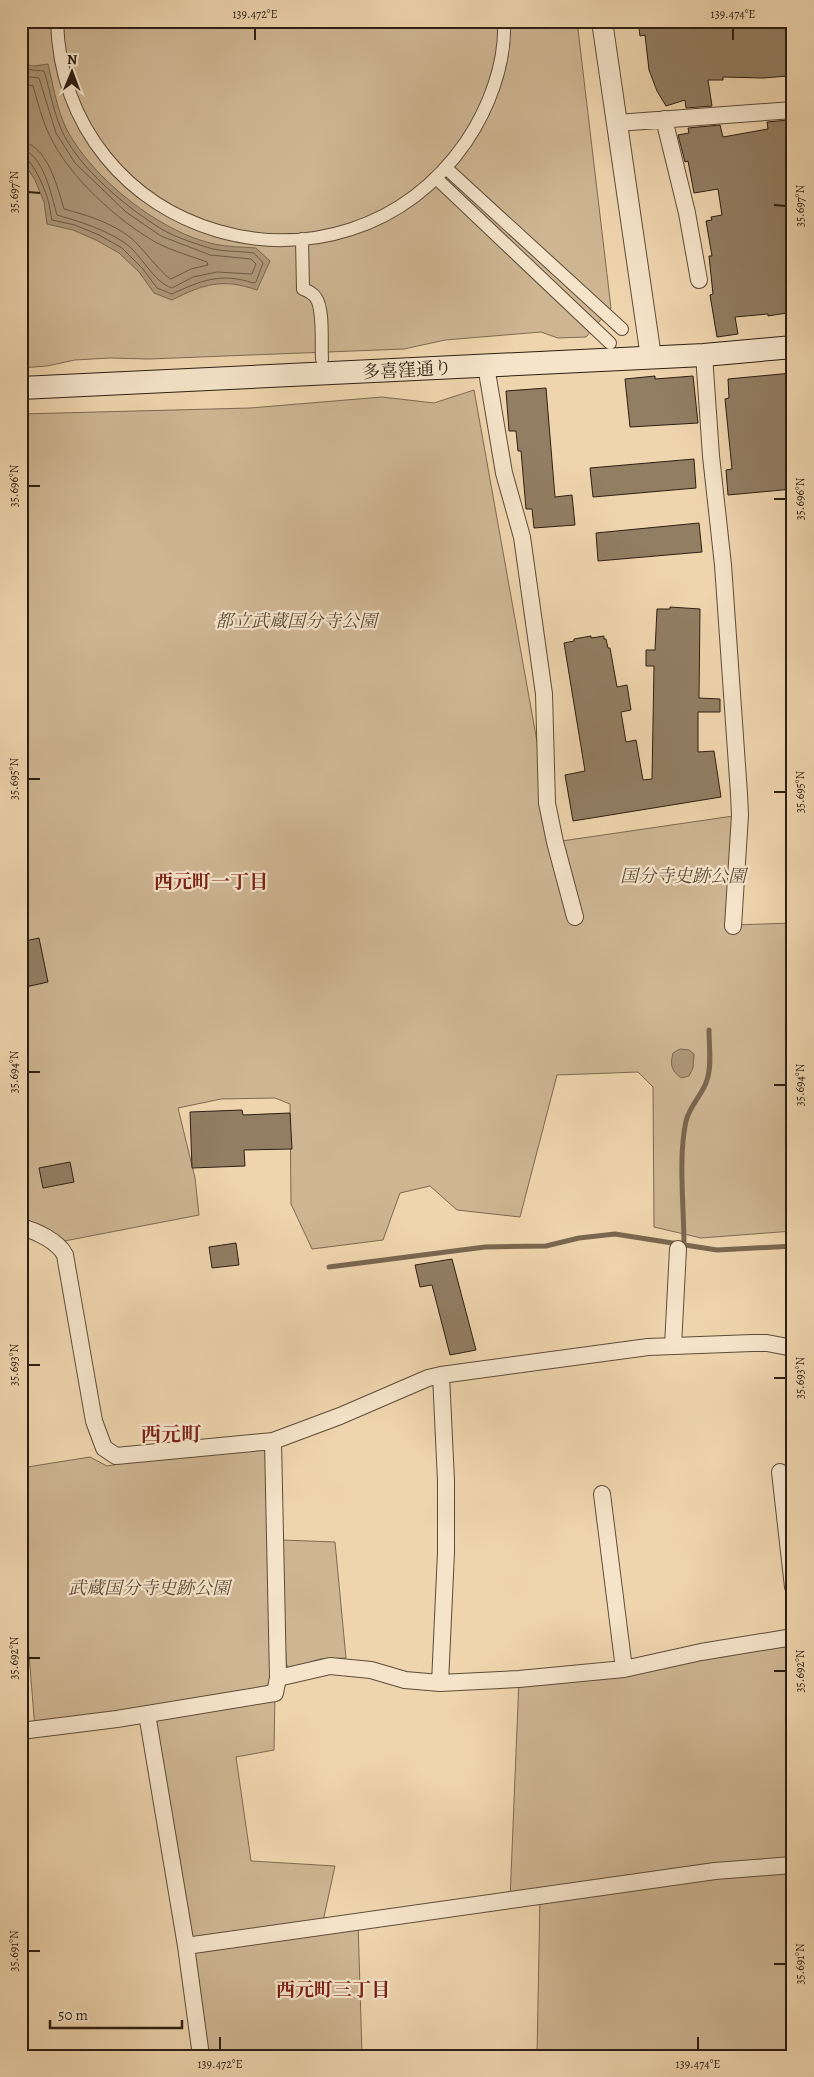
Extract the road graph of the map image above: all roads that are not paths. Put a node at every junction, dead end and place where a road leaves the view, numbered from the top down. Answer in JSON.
{"nodes":[{"id":1,"x":57,"y":21,"type":"edge"},
{"id":2,"x":504,"y":21,"type":"edge"},
{"id":3,"x":602,"y":21,"type":"edge"},
{"id":4,"x":793,"y":110,"type":"edge"},
{"id":5,"x":664,"y":119,"type":"junction"},
{"id":6,"x":617,"y":123,"type":"junction"},
{"id":7,"x":446,"y":168,"type":"junction"},
{"id":8,"x":436,"y":178,"type":"junction"},
{"id":9,"x":302,"y":239,"type":"junction"},
{"id":10,"x":699,"y":280,"type":"dead end"},
{"id":11,"x":622,"y":329,"type":"dead end"},
{"id":12,"x":610,"y":343,"type":"dead end"},
{"id":13,"x":793,"y":347,"type":"edge"},
{"id":14,"x":704,"y":355,"type":"junction"},
{"id":15,"x":651,"y":357,"type":"junction"},
{"id":16,"x":322,"y":358,"type":"dead end"},
{"id":17,"x":486,"y":366,"type":"junction"},
{"id":18,"x":21,"y":388,"type":"edge"},
{"id":19,"x":574,"y":918,"type":"dead end"},
{"id":20,"x":733,"y":926,"type":"dead end"},
{"id":21,"x":21,"y":1227,"type":"edge"},
{"id":22,"x":678,"y":1249,"type":"dead end"},
{"id":23,"x":674,"y":1346,"type":"junction"},
{"id":24,"x":793,"y":1348,"type":"edge"},
{"id":25,"x":441,"y":1375,"type":"junction"},
{"id":26,"x":273,"y":1441,"type":"junction"},
{"id":27,"x":780,"y":1472,"type":"dead end"},
{"id":28,"x":602,"y":1494,"type":"dead end"},
{"id":29,"x":793,"y":1587,"type":"edge"},
{"id":30,"x":793,"y":1637,"type":"edge"},
{"id":31,"x":624,"y":1669,"type":"junction"},
{"id":32,"x":278,"y":1678,"type":"junction"},
{"id":33,"x":440,"y":1683,"type":"junction"},
{"id":34,"x":146,"y":1714,"type":"junction"},
{"id":35,"x":21,"y":1731,"type":"edge"},
{"id":36,"x":793,"y":1866,"type":"edge"},
{"id":37,"x":186,"y":1946,"type":"junction"},
{"id":38,"x":200,"y":2056,"type":"edge"}],
"edges":[{"from":1,"to":9,"type":"street"},
{"from":2,"to":7,"type":"street"},
{"from":3,"to":6,"type":"street"},
{"from":4,"to":5,"type":"street"},
{"from":5,"to":6,"type":"street"},
{"from":5,"to":10,"type":"street"},
{"from":6,"to":15,"type":"street"},
{"from":7,"to":8,"type":"street"},
{"from":7,"to":11,"type":"street"},
{"from":8,"to":9,"type":"street"},
{"from":8,"to":12,"type":"street"},
{"from":9,"to":16,"type":"street"},
{"from":13,"to":14,"type":"main road","name":"多喜窪通り"},
{"from":14,"to":15,"type":"main road","name":"多喜窪通り"},
{"from":14,"to":20,"type":"street"},
{"from":15,"to":17,"type":"main road","name":"多喜窪通り"},
{"from":17,"to":18,"type":"main road","name":"多喜窪通り"},
{"from":17,"to":19,"type":"street"},
{"from":21,"to":26,"type":"street"},
{"from":22,"to":23,"type":"street"},
{"from":23,"to":24,"type":"street"},
{"from":23,"to":25,"type":"street"},
{"from":25,"to":26,"type":"street"},
{"from":25,"to":33,"type":"street"},
{"from":26,"to":32,"type":"street"},
{"from":27,"to":29,"type":"street"},
{"from":28,"to":31,"type":"street"},
{"from":30,"to":31,"type":"street"},
{"from":31,"to":33,"type":"street"},
{"from":32,"to":33,"type":"street"},
{"from":32,"to":34,"type":"street"},
{"from":34,"to":35,"type":"street"},
{"from":34,"to":37,"type":"street"},
{"from":36,"to":37,"type":"street"},
{"from":37,"to":38,"type":"street"}]}
